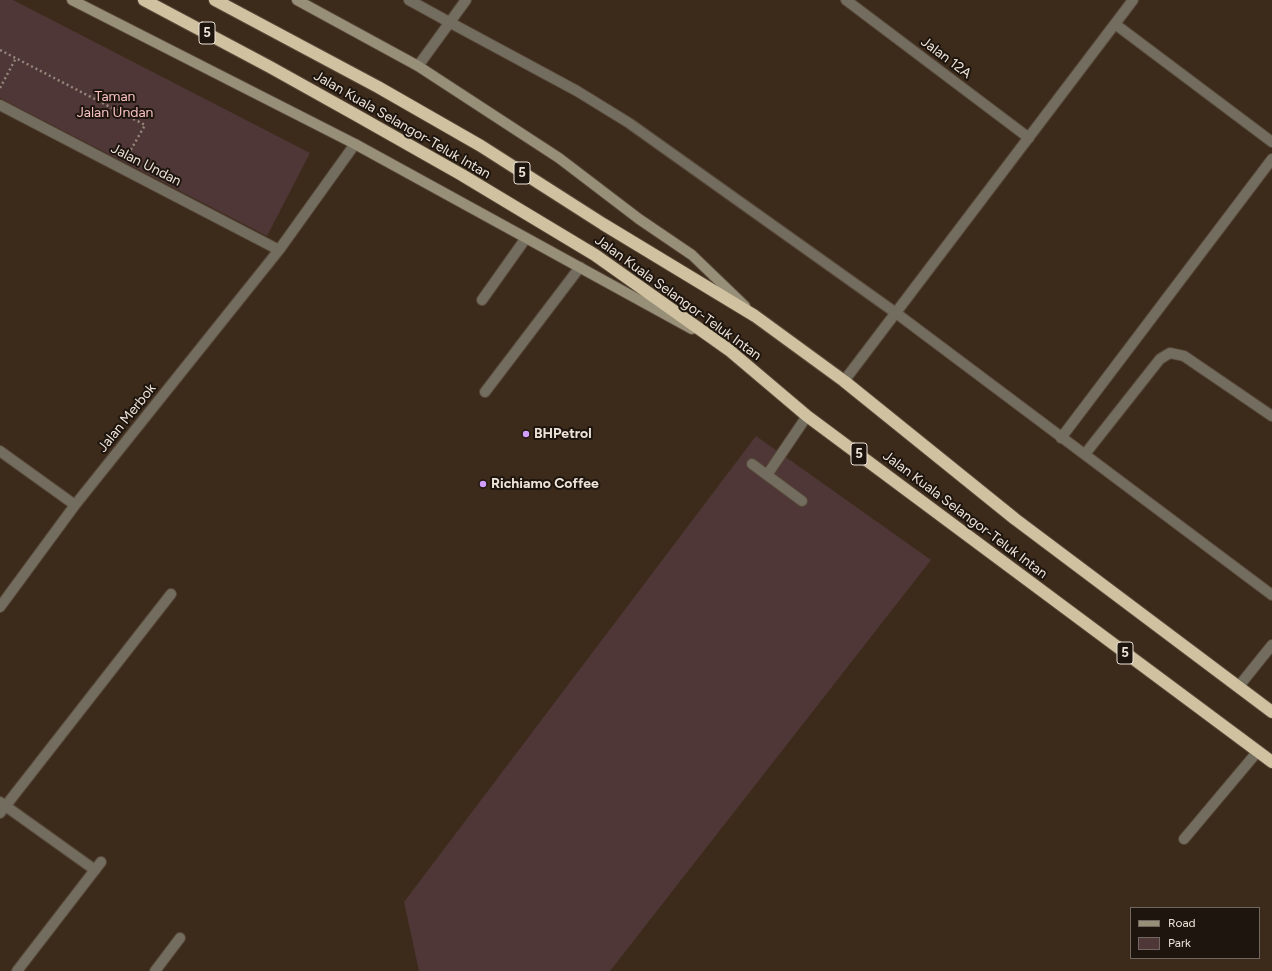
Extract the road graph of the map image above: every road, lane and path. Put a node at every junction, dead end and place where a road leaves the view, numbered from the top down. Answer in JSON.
{"nodes":[{"id":1,"x":72,"y":0,"type":"edge"},
{"id":2,"x":144,"y":0,"type":"edge"},
{"id":3,"x":215,"y":0,"type":"edge"},
{"id":4,"x":297,"y":0,"type":"edge"},
{"id":5,"x":410,"y":0,"type":"edge"},
{"id":6,"x":466,"y":0,"type":"edge"},
{"id":7,"x":846,"y":0,"type":"edge"},
{"id":8,"x":1134,"y":0,"type":"edge"},
{"id":9,"x":449,"y":22,"type":"junction"},
{"id":10,"x":1115,"y":24,"type":"junction"},
{"id":11,"x":0,"y":50,"type":"edge"},
{"id":12,"x":16,"y":58,"type":"junction"},
{"id":13,"x":418,"y":66,"type":"junction"},
{"id":14,"x":0,"y":88,"type":"edge"},
{"id":15,"x":0,"y":105,"type":"edge"},
{"id":16,"x":1029,"y":138,"type":"junction"},
{"id":17,"x":1272,"y":142,"type":"edge"},
{"id":18,"x":355,"y":144,"type":"junction"},
{"id":19,"x":1272,"y":159,"type":"edge"},
{"id":20,"x":121,"y":167,"type":"junction"},
{"id":21,"x":526,"y":238,"type":"junction"},
{"id":22,"x":279,"y":250,"type":"junction"},
{"id":23,"x":580,"y":267,"type":"junction"},
{"id":24,"x":482,"y":300,"type":"dead end"},
{"id":25,"x":896,"y":313,"type":"junction"},
{"id":26,"x":755,"y":316,"type":"junction"},
{"id":27,"x":729,"y":350,"type":"junction"},
{"id":28,"x":844,"y":381,"type":"junction"},
{"id":29,"x":485,"y":392,"type":"dead end"},
{"id":30,"x":807,"y":416,"type":"junction"},
{"id":31,"x":1272,"y":416,"type":"edge"},
{"id":32,"x":1061,"y":438,"type":"junction"},
{"id":33,"x":0,"y":451,"type":"edge"},
{"id":34,"x":1085,"y":454,"type":"junction"},
{"id":35,"x":752,"y":464,"type":"dead end"},
{"id":36,"x":767,"y":475,"type":"junction"},
{"id":37,"x":802,"y":501,"type":"dead end"},
{"id":38,"x":75,"y":505,"type":"junction"},
{"id":39,"x":171,"y":594,"type":"dead end"},
{"id":40,"x":1272,"y":595,"type":"edge"},
{"id":41,"x":0,"y":606,"type":"edge"},
{"id":42,"x":1272,"y":644,"type":"edge"},
{"id":43,"x":1239,"y":686,"type":"junction"},
{"id":44,"x":1272,"y":712,"type":"edge"},
{"id":45,"x":1258,"y":751,"type":"junction"},
{"id":46,"x":1272,"y":762,"type":"edge"},
{"id":47,"x":2,"y":807,"type":"edge"},
{"id":48,"x":1184,"y":838,"type":"dead end"},
{"id":49,"x":101,"y":862,"type":"dead end"},
{"id":50,"x":94,"y":870,"type":"junction"},
{"id":51,"x":180,"y":938,"type":"dead end"},
{"id":52,"x":17,"y":971,"type":"edge"},
{"id":53,"x":155,"y":971,"type":"edge"}],
"edges":[{"from":1,"to":18,"type":"street"},
{"from":2,"to":27,"type":"highway","name":"Jalan Kuala Selangor-Teluk Intan","number":"5"},
{"from":3,"to":26,"type":"highway","name":"Jalan Kuala Selangor-Teluk Intan","number":"5"},
{"from":4,"to":13,"type":"street"},
{"from":5,"to":9,"type":"street"},
{"from":6,"to":9,"type":"street"},
{"from":7,"to":16,"type":"street","name":"Jalan 12A"},
{"from":8,"to":10,"type":"street"},
{"from":9,"to":13,"type":"street"},
{"from":9,"to":25,"type":"street"},
{"from":10,"to":16,"type":"street"},
{"from":10,"to":17,"type":"street"},
{"from":11,"to":12,"type":"path"},
{"from":12,"to":14,"type":"path"},
{"from":12,"to":20,"type":"path"},
{"from":13,"to":26,"type":"street"},
{"from":15,"to":20,"type":"street","name":"Jalan Undan"},
{"from":16,"to":25,"type":"street"},
{"from":18,"to":21,"type":"street"},
{"from":18,"to":22,"type":"street","name":"Jalan Merbok"},
{"from":19,"to":32,"type":"street"},
{"from":20,"to":22,"type":"street","name":"Jalan Undan"},
{"from":21,"to":23,"type":"street"},
{"from":21,"to":24,"type":"street"},
{"from":22,"to":38,"type":"street","name":"Jalan Merbok"},
{"from":23,"to":27,"type":"street"},
{"from":23,"to":29,"type":"street"},
{"from":25,"to":28,"type":"street"},
{"from":25,"to":32,"type":"street"},
{"from":26,"to":28,"type":"highway","name":"Jalan Kuala Selangor-Teluk Intan","number":"5"},
{"from":27,"to":30,"type":"highway","name":"Jalan Kuala Selangor-Teluk Intan","number":"5"},
{"from":28,"to":43,"type":"highway","name":"Jalan Kuala Selangor-Teluk Intan","number":"5"},
{"from":30,"to":36,"type":"street"},
{"from":30,"to":45,"type":"highway","name":"Jalan Kuala Selangor-Teluk Intan","number":"5"},
{"from":31,"to":34,"type":"street"},
{"from":32,"to":34,"type":"street"},
{"from":33,"to":38,"type":"street"},
{"from":34,"to":40,"type":"street"},
{"from":35,"to":36,"type":"street"},
{"from":36,"to":37,"type":"street"},
{"from":38,"to":41,"type":"street","name":"Jalan Merbok"},
{"from":39,"to":47,"type":"street"},
{"from":42,"to":43,"type":"street"},
{"from":43,"to":44,"type":"highway","name":"Jalan Kuala Selangor-Teluk Intan","number":"5"},
{"from":45,"to":46,"type":"highway","name":"Jalan Kuala Selangor-Teluk Intan","number":"5"},
{"from":45,"to":48,"type":"street"},
{"from":47,"to":50,"type":"street"},
{"from":49,"to":50,"type":"street"},
{"from":50,"to":52,"type":"street"},
{"from":51,"to":53,"type":"street"}]}
